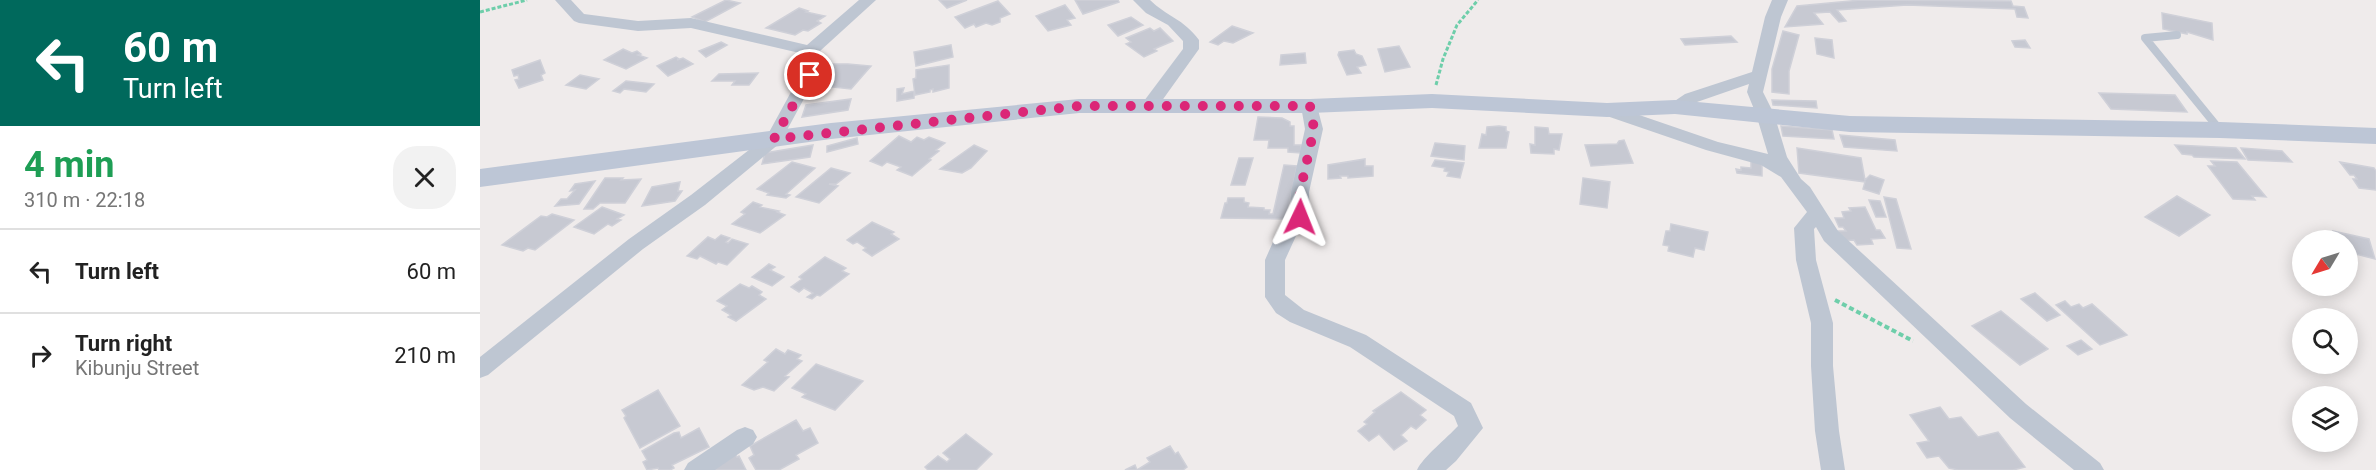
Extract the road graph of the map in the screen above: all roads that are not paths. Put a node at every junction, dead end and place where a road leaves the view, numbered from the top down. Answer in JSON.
{"nodes":[{"id":1,"x":563,"y":0,"type":"edge"},
{"id":2,"x":868,"y":0,"type":"edge"},
{"id":3,"x":1141,"y":0,"type":"edge"},
{"id":4,"x":1779,"y":0,"type":"edge"},
{"id":5,"x":2177,"y":35,"type":"dead end"},
{"id":6,"x":810,"y":51,"type":"junction"},
{"id":7,"x":1759,"y":75,"type":"junction"},
{"id":8,"x":1150,"y":105,"type":"junction"},
{"id":9,"x":1310,"y":106,"type":"junction"},
{"id":10,"x":1675,"y":107,"type":"junction"},
{"id":11,"x":1607,"y":110,"type":"junction"},
{"id":12,"x":1765,"y":114,"type":"junction"},
{"id":13,"x":2220,"y":130,"type":"junction"},
{"id":14,"x":2376,"y":136,"type":"edge"},
{"id":15,"x":774,"y":139,"type":"junction"},
{"id":16,"x":480,"y":178,"type":"edge"},
{"id":17,"x":1794,"y":183,"type":"junction"},
{"id":18,"x":1817,"y":213,"type":"junction"},
{"id":19,"x":480,"y":369,"type":"edge"},
{"id":20,"x":745,"y":437,"type":"dead end"},
{"id":21,"x":696,"y":470,"type":"edge"},
{"id":22,"x":1429,"y":470,"type":"edge"},
{"id":23,"x":1833,"y":470,"type":"edge"},
{"id":24,"x":2092,"y":470,"type":"edge"}],
"edges":[{"from":1,"to":6,"type":"street"},
{"from":2,"to":6,"type":"street"},
{"from":3,"to":8,"type":"street"},
{"from":4,"to":7,"type":"street"},
{"from":5,"to":13,"type":"lane"},
{"from":6,"to":15,"type":"street"},
{"from":7,"to":10,"type":"street"},
{"from":7,"to":12,"type":"street"},
{"from":8,"to":9,"type":"street"},
{"from":8,"to":15,"type":"street"},
{"from":9,"to":11,"type":"street"},
{"from":9,"to":22,"type":"street"},
{"from":10,"to":11,"type":"street"},
{"from":10,"to":12,"type":"street"},
{"from":11,"to":17,"type":"street"},
{"from":12,"to":13,"type":"street"},
{"from":12,"to":17,"type":"street"},
{"from":13,"to":14,"type":"street"},
{"from":15,"to":16,"type":"street"},
{"from":15,"to":19,"type":"street"},
{"from":17,"to":18,"type":"street"},
{"from":18,"to":23,"type":"street"},
{"from":18,"to":24,"type":"street"},
{"from":20,"to":21,"type":"street"}]}
